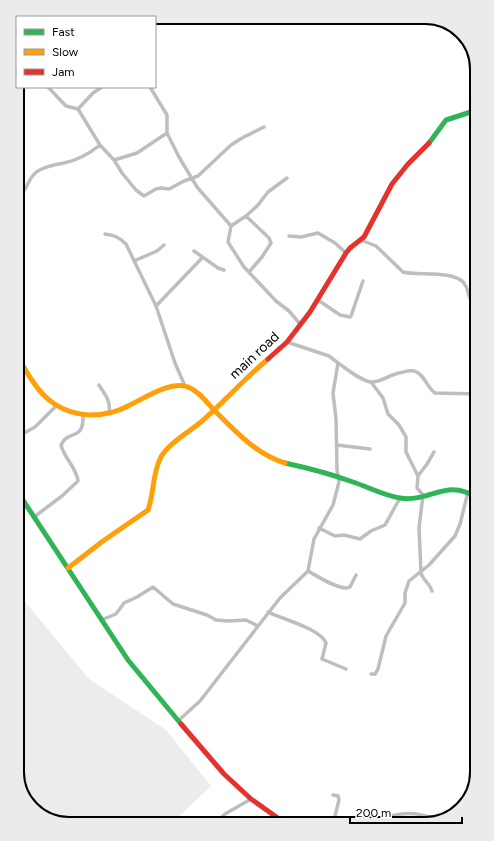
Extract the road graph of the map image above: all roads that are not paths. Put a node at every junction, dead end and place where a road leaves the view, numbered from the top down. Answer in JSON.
{"nodes":[{"id":1,"x":49,"y":88,"type":"edge"},
{"id":2,"x":100,"y":88,"type":"edge"},
{"id":3,"x":151,"y":88,"type":"edge"},
{"id":4,"x":78,"y":109,"type":"junction"},
{"id":5,"x":470,"y":112,"type":"edge"},
{"id":6,"x":264,"y":128,"type":"dead end"},
{"id":7,"x":167,"y":133,"type":"junction"},
{"id":8,"x":100,"y":145,"type":"junction"},
{"id":9,"x":114,"y":160,"type":"junction"},
{"id":10,"x":287,"y":178,"type":"dead end"},
{"id":11,"x":192,"y":179,"type":"junction"},
{"id":12,"x":24,"y":192,"type":"edge"},
{"id":13,"x":246,"y":216,"type":"junction"},
{"id":14,"x":230,"y":226,"type":"junction"},
{"id":15,"x":104,"y":234,"type":"dead end"},
{"id":16,"x":289,"y":236,"type":"dead end"},
{"id":17,"x":361,"y":240,"type":"junction"},
{"id":18,"x":164,"y":245,"type":"dead end"},
{"id":19,"x":194,"y":251,"type":"dead end"},
{"id":20,"x":346,"y":253,"type":"junction"},
{"id":21,"x":202,"y":258,"type":"junction"},
{"id":22,"x":134,"y":261,"type":"junction"},
{"id":23,"x":224,"y":270,"type":"dead end"},
{"id":24,"x":249,"y":272,"type":"junction"},
{"id":25,"x":363,"y":281,"type":"dead end"},
{"id":26,"x":470,"y":299,"type":"edge"},
{"id":27,"x":318,"y":300,"type":"junction"},
{"id":28,"x":156,"y":306,"type":"junction"},
{"id":29,"x":300,"y":324,"type":"junction"},
{"id":30,"x":287,"y":342,"type":"junction"},
{"id":31,"x":338,"y":362,"type":"junction"},
{"id":32,"x":24,"y":367,"type":"edge"},
{"id":33,"x":371,"y":382,"type":"junction"},
{"id":34,"x":99,"y":385,"type":"dead end"},
{"id":35,"x":185,"y":386,"type":"junction"},
{"id":36,"x":470,"y":394,"type":"edge"},
{"id":37,"x":55,"y":407,"type":"junction"},
{"id":38,"x":214,"y":410,"type":"junction"},
{"id":39,"x":109,"y":413,"type":"junction"},
{"id":40,"x":83,"y":415,"type":"junction"},
{"id":41,"x":24,"y":433,"type":"edge"},
{"id":42,"x":337,"y":445,"type":"junction"},
{"id":43,"x":370,"y":449,"type":"dead end"},
{"id":44,"x":434,"y":452,"type":"dead end"},
{"id":45,"x":418,"y":476,"type":"junction"},
{"id":46,"x":338,"y":477,"type":"junction"},
{"id":47,"x":468,"y":492,"type":"joint"},
{"id":48,"x":423,"y":495,"type":"junction"},
{"id":49,"x":400,"y":498,"type":"junction"},
{"id":50,"x":24,"y":502,"type":"edge"},
{"id":51,"x":34,"y":517,"type":"junction"},
{"id":52,"x":320,"y":528,"type":"junction"},
{"id":53,"x":68,"y":568,"type":"junction"},
{"id":54,"x":421,"y":570,"type":"junction"},
{"id":55,"x":308,"y":571,"type":"junction"},
{"id":56,"x":356,"y":574,"type":"dead end"},
{"id":57,"x":432,"y":591,"type":"dead end"},
{"id":58,"x":268,"y":612,"type":"junction"},
{"id":59,"x":101,"y":620,"type":"junction"},
{"id":60,"x":258,"y":626,"type":"junction"},
{"id":61,"x":346,"y":669,"type":"dead end"},
{"id":62,"x":372,"y":674,"type":"dead end"},
{"id":63,"x":178,"y":721,"type":"junction"},
{"id":64,"x":333,"y":795,"type":"dead end"},
{"id":65,"x":251,"y":799,"type":"junction"},
{"id":66,"x":222,"y":817,"type":"edge"},
{"id":67,"x":276,"y":817,"type":"edge"},
{"id":68,"x":335,"y":817,"type":"edge"},
{"id":69,"x":388,"y":817,"type":"edge"},
{"id":70,"x":430,"y":817,"type":"edge"}],
"edges":[{"from":1,"to":4,"type":"street"},
{"from":2,"to":4,"type":"street"},
{"from":3,"to":7,"type":"street"},
{"from":4,"to":8,"type":"street"},
{"from":5,"to":17,"type":"street","name":"main road"},
{"from":6,"to":11,"type":"street"},
{"from":7,"to":9,"type":"street"},
{"from":7,"to":11,"type":"street"},
{"from":8,"to":9,"type":"street"},
{"from":8,"to":12,"type":"street"},
{"from":9,"to":11,"type":"street"},
{"from":10,"to":13,"type":"street"},
{"from":11,"to":14,"type":"street"},
{"from":13,"to":14,"type":"street"},
{"from":13,"to":24,"type":"street"},
{"from":14,"to":24,"type":"street"},
{"from":15,"to":22,"type":"street"},
{"from":16,"to":20,"type":"street"},
{"from":17,"to":20,"type":"street","name":"main road"},
{"from":17,"to":26,"type":"street"},
{"from":18,"to":22,"type":"street"},
{"from":19,"to":21,"type":"street"},
{"from":20,"to":27,"type":"street","name":"main road"},
{"from":21,"to":23,"type":"street"},
{"from":21,"to":28,"type":"street"},
{"from":22,"to":28,"type":"street"},
{"from":24,"to":29,"type":"street"},
{"from":25,"to":27,"type":"street"},
{"from":27,"to":29,"type":"street","name":"main road"},
{"from":28,"to":35,"type":"street"},
{"from":29,"to":30,"type":"street","name":"main road"},
{"from":30,"to":31,"type":"street"},
{"from":30,"to":38,"type":"street","name":"main road"},
{"from":31,"to":33,"type":"street"},
{"from":31,"to":42,"type":"street"},
{"from":32,"to":37,"type":"street"},
{"from":33,"to":36,"type":"street"},
{"from":33,"to":45,"type":"street"},
{"from":34,"to":39,"type":"street"},
{"from":35,"to":38,"type":"street"},
{"from":35,"to":39,"type":"street"},
{"from":37,"to":40,"type":"street"},
{"from":37,"to":41,"type":"street"},
{"from":38,"to":46,"type":"street"},
{"from":38,"to":53,"type":"street","name":"main road"},
{"from":39,"to":40,"type":"street"},
{"from":40,"to":51,"type":"street"},
{"from":42,"to":43,"type":"street"},
{"from":42,"to":46,"type":"street"},
{"from":44,"to":45,"type":"street"},
{"from":45,"to":48,"type":"street"},
{"from":46,"to":49,"type":"street"},
{"from":46,"to":52,"type":"street"},
{"from":47,"to":48,"type":"street"},
{"from":47,"to":54,"type":"street"},
{"from":48,"to":49,"type":"street"},
{"from":48,"to":54,"type":"street"},
{"from":49,"to":52,"type":"street"},
{"from":50,"to":51,"type":"street"},
{"from":51,"to":53,"type":"street"},
{"from":52,"to":55,"type":"street"},
{"from":53,"to":59,"type":"street"},
{"from":54,"to":57,"type":"street"},
{"from":54,"to":62,"type":"street"},
{"from":55,"to":56,"type":"street"},
{"from":55,"to":58,"type":"street"},
{"from":58,"to":60,"type":"street"},
{"from":58,"to":61,"type":"street"},
{"from":59,"to":60,"type":"street"},
{"from":59,"to":63,"type":"street"},
{"from":60,"to":63,"type":"street"},
{"from":63,"to":65,"type":"street"},
{"from":64,"to":68,"type":"street"},
{"from":65,"to":66,"type":"street"},
{"from":65,"to":67,"type":"street"},
{"from":69,"to":70,"type":"street"}]}
